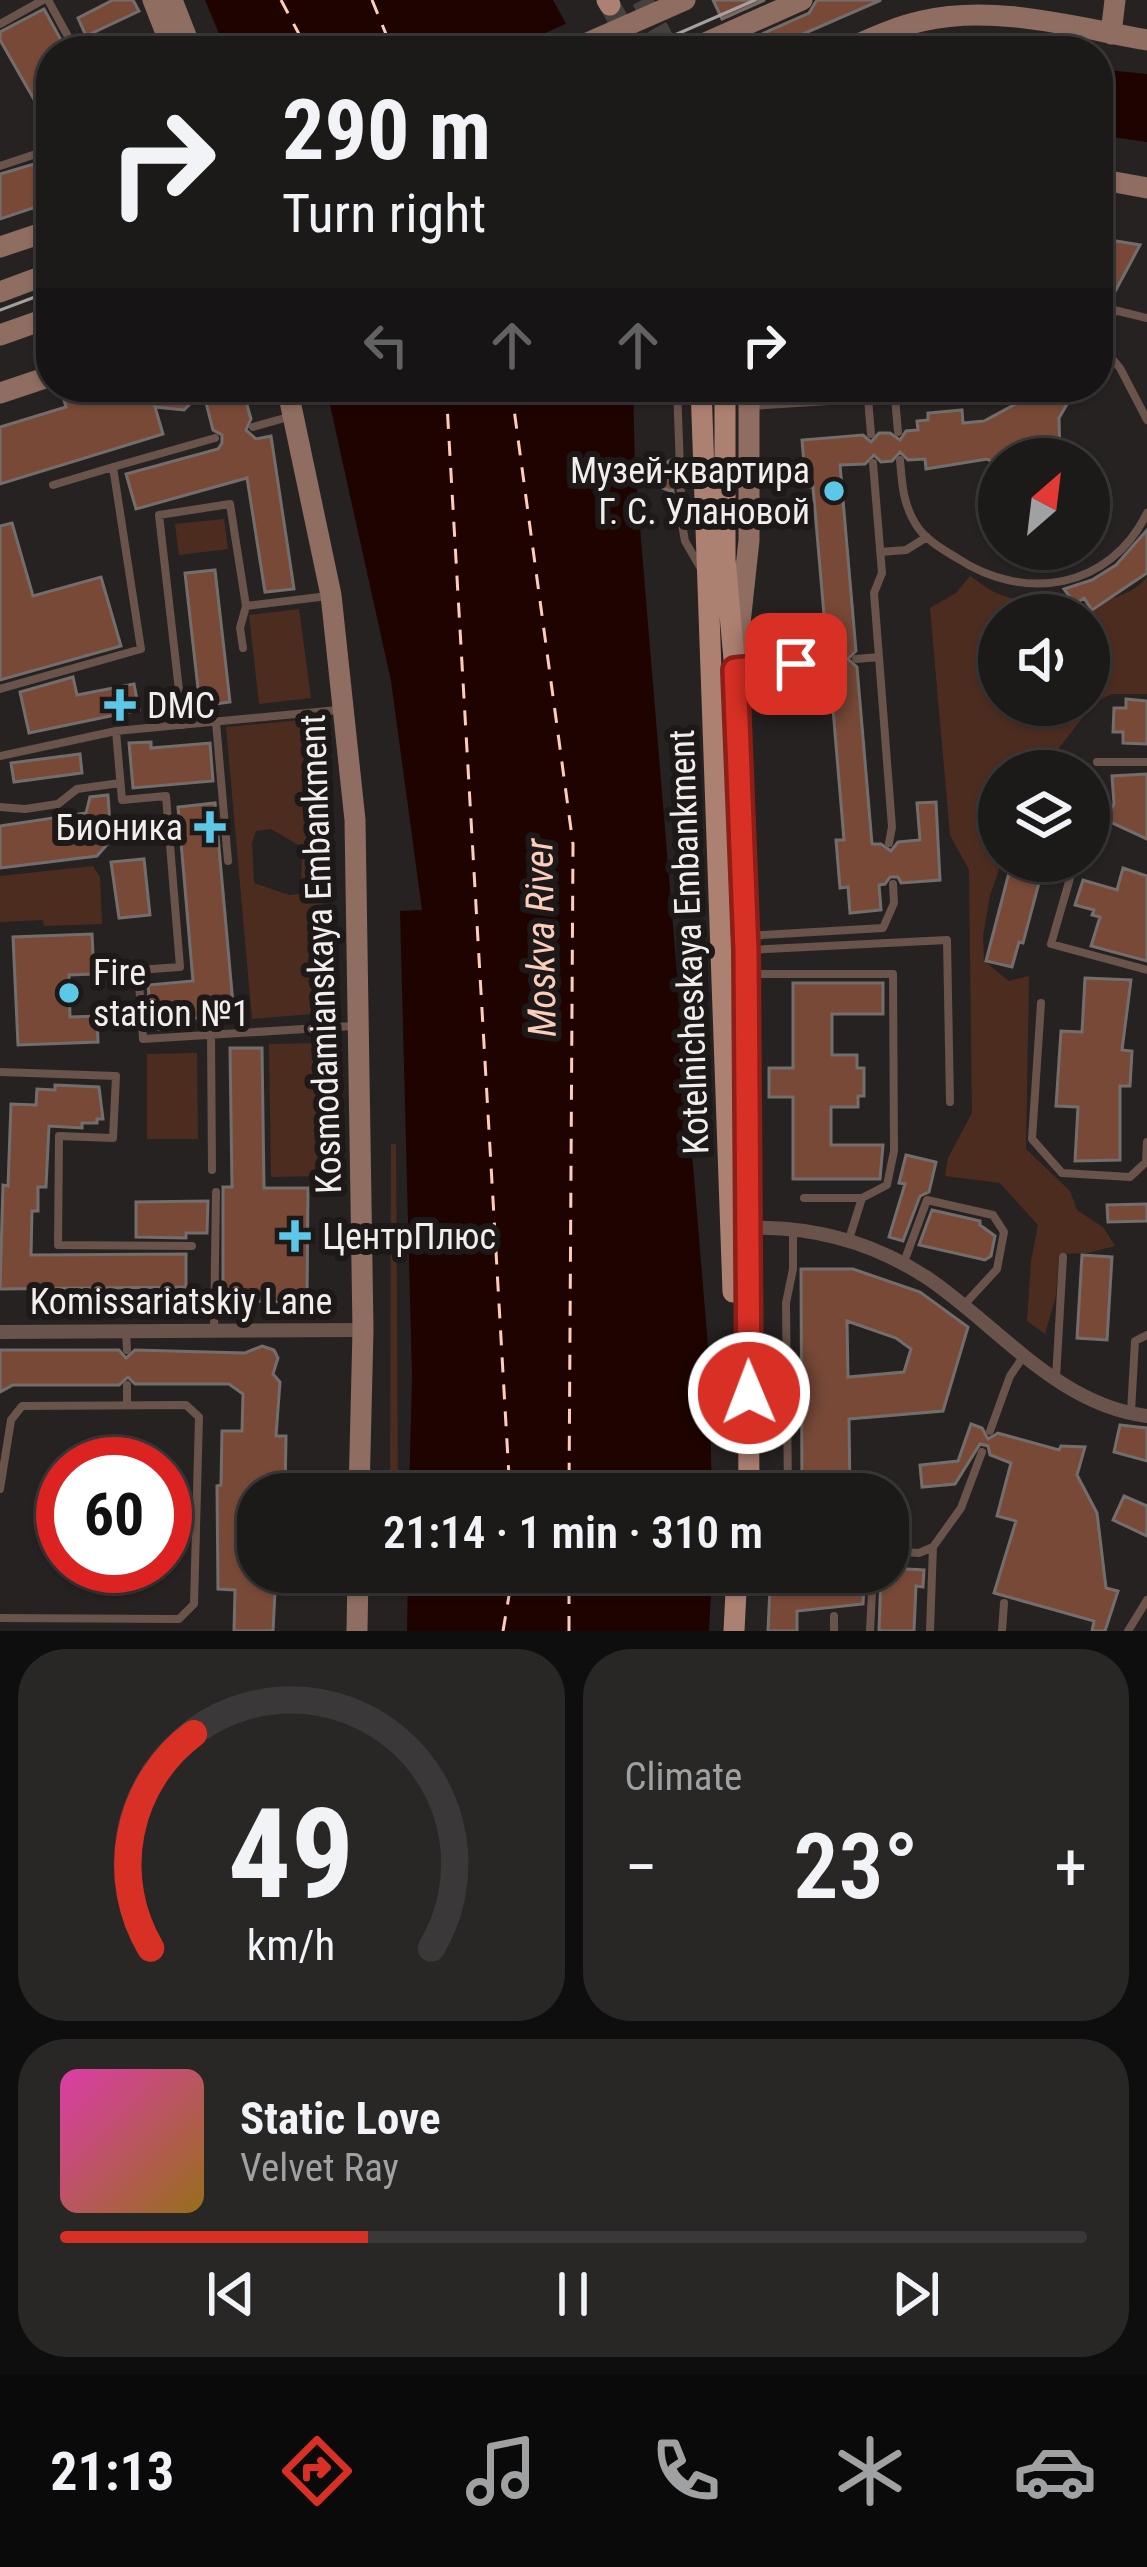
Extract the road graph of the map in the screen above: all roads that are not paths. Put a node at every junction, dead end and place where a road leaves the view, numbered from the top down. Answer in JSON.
{"nodes":[{"id":1,"x":45,"y":0,"type":"edge"},
{"id":2,"x":153,"y":0,"type":"edge"},
{"id":3,"x":172,"y":0,"type":"edge"},
{"id":4,"x":685,"y":0,"type":"edge"},
{"id":5,"x":802,"y":0,"type":"edge"},
{"id":6,"x":1115,"y":0,"type":"edge"},
{"id":7,"x":0,"y":24,"type":"edge"},
{"id":8,"x":1111,"y":34,"type":"junction"},
{"id":9,"x":67,"y":36,"type":"edge"},
{"id":10,"x":167,"y":36,"type":"edge"},
{"id":11,"x":186,"y":36,"type":"edge"},
{"id":12,"x":603,"y":36,"type":"edge"},
{"id":13,"x":722,"y":36,"type":"edge"},
{"id":14,"x":877,"y":36,"type":"edge"},
{"id":15,"x":1147,"y":40,"type":"edge"},
{"id":16,"x":36,"y":154,"type":"edge"},
{"id":17,"x":0,"y":166,"type":"edge"},
{"id":18,"x":1113,"y":183,"type":"edge"},
{"id":19,"x":1147,"y":188,"type":"edge"},
{"id":20,"x":36,"y":235,"type":"edge"},
{"id":21,"x":0,"y":247,"type":"edge"},
{"id":22,"x":36,"y":279,"type":"edge"},
{"id":23,"x":0,"y":292,"type":"edge"},
{"id":24,"x":1113,"y":311,"type":"edge"},
{"id":25,"x":1147,"y":318,"type":"edge"},
{"id":26,"x":36,"y":322,"type":"edge"},
{"id":27,"x":0,"y":335,"type":"edge"},
{"id":28,"x":1113,"y":359,"type":"edge"},
{"id":29,"x":36,"y":381,"type":"edge"},
{"id":30,"x":0,"y":393,"type":"edge"},
{"id":31,"x":289,"y":402,"type":"edge"},
{"id":32,"x":678,"y":402,"type":"edge"},
{"id":33,"x":702,"y":402,"type":"edge"},
{"id":34,"x":724,"y":402,"type":"edge"},
{"id":35,"x":749,"y":402,"type":"edge"},
{"id":36,"x":868,"y":402,"type":"edge"},
{"id":37,"x":895,"y":402,"type":"edge"},
{"id":38,"x":293,"y":416,"type":"junction"},
{"id":39,"x":1147,"y":420,"type":"edge"},
{"id":40,"x":253,"y":427,"type":"dead end"},
{"id":41,"x":898,"y":432,"type":"dead end"},
{"id":42,"x":871,"y":434,"type":"dead end"},
{"id":43,"x":215,"y":438,"type":"dead end"},
{"id":44,"x":900,"y":460,"type":"dead end"},
{"id":45,"x":873,"y":463,"type":"dead end"},
{"id":46,"x":113,"y":466,"type":"junction"},
{"id":47,"x":53,"y":484,"type":"dead end"},
{"id":48,"x":1147,"y":513,"type":"edge"},
{"id":49,"x":927,"y":536,"type":"junction"},
{"id":50,"x":880,"y":552,"type":"junction"},
{"id":51,"x":708,"y":590,"type":"junction"},
{"id":52,"x":332,"y":595,"type":"junction"},
{"id":53,"x":246,"y":606,"type":"junction"},
{"id":54,"x":242,"y":648,"type":"dead end"},
{"id":55,"x":879,"y":657,"type":"junction"},
{"id":56,"x":856,"y":659,"type":"dead end"},
{"id":57,"x":824,"y":662,"type":"dead end"},
{"id":58,"x":735,"y":670,"type":"junction"},
{"id":59,"x":0,"y":689,"type":"edge"},
{"id":60,"x":346,"y":709,"type":"junction"},
{"id":61,"x":216,"y":722,"type":"junction"},
{"id":62,"x":183,"y":725,"type":"junction"},
{"id":63,"x":116,"y":731,"type":"junction"},
{"id":64,"x":0,"y":756,"type":"edge"},
{"id":65,"x":1110,"y":762,"type":"edge"},
{"id":66,"x":1147,"y":762,"type":"edge"},
{"id":67,"x":120,"y":783,"type":"junction"},
{"id":68,"x":0,"y":807,"type":"edge"},
{"id":69,"x":889,"y":843,"type":"dead end"},
{"id":70,"x":228,"y":861,"type":"dead end"},
{"id":71,"x":1070,"y":882,"type":"edge"},
{"id":72,"x":893,"y":884,"type":"dead end"},
{"id":73,"x":746,"y":943,"type":"junction"},
{"id":74,"x":1147,"y":970,"type":"edge"},
{"id":75,"x":745,"y":974,"type":"junction"},
{"id":76,"x":1041,"y":1004,"type":"dead end"},
{"id":77,"x":361,"y":1026,"type":"junction"},
{"id":78,"x":211,"y":1034,"type":"junction"},
{"id":79,"x":0,"y":1072,"type":"edge"},
{"id":80,"x":950,"y":1102,"type":"dead end"},
{"id":81,"x":1147,"y":1142,"type":"edge"},
{"id":82,"x":212,"y":1170,"type":"dead end"},
{"id":83,"x":216,"y":1192,"type":"dead end"},
{"id":84,"x":803,"y":1198,"type":"dead end"},
{"id":85,"x":862,"y":1198,"type":"junction"},
{"id":86,"x":793,"y":1228,"type":"junction"},
{"id":87,"x":740,"y":1229,"type":"junction"},
{"id":88,"x":849,"y":1239,"type":"junction"},
{"id":89,"x":192,"y":1246,"type":"dead end"},
{"id":90,"x":1063,"y":1257,"type":"dead end"},
{"id":91,"x":904,"y":1264,"type":"junction"},
{"id":92,"x":963,"y":1306,"type":"junction"},
{"id":93,"x":363,"y":1330,"type":"junction"},
{"id":94,"x":0,"y":1332,"type":"edge"},
{"id":95,"x":126,"y":1332,"type":"junction"},
{"id":96,"x":214,"y":1332,"type":"junction"},
{"id":97,"x":1147,"y":1335,"type":"edge"},
{"id":98,"x":127,"y":1350,"type":"dead end"},
{"id":99,"x":1023,"y":1357,"type":"junction"},
{"id":100,"x":1056,"y":1378,"type":"junction"},
{"id":101,"x":127,"y":1384,"type":"dead end"},
{"id":102,"x":127,"y":1406,"type":"junction"},
{"id":103,"x":1139,"y":1415,"type":"edge"},
{"id":104,"x":990,"y":1431,"type":"dead end"},
{"id":105,"x":982,"y":1452,"type":"dead end"},
{"id":106,"x":360,"y":1473,"type":"edge"},
{"id":107,"x":737,"y":1473,"type":"edge"},
{"id":108,"x":748,"y":1473,"type":"edge"},
{"id":109,"x":788,"y":1473,"type":"edge"},
{"id":110,"x":0,"y":1489,"type":"edge"},
{"id":111,"x":933,"y":1547,"type":"junction"},
{"id":112,"x":909,"y":1552,"type":"edge"},
{"id":113,"x":358,"y":1593,"type":"edge"},
{"id":114,"x":736,"y":1593,"type":"edge"},
{"id":115,"x":748,"y":1593,"type":"edge"},
{"id":116,"x":872,"y":1593,"type":"edge"},
{"id":117,"x":1147,"y":1600,"type":"edge"},
{"id":118,"x":1004,"y":1603,"type":"dead end"},
{"id":119,"x":834,"y":1616,"type":"dead end"},
{"id":120,"x":0,"y":1618,"type":"edge"},
{"id":121,"x":357,"y":1631,"type":"edge"},
{"id":122,"x":734,"y":1631,"type":"edge"},
{"id":123,"x":747,"y":1631,"type":"edge"},
{"id":124,"x":834,"y":1631,"type":"edge"},
{"id":125,"x":870,"y":1631,"type":"edge"},
{"id":126,"x":930,"y":1631,"type":"edge"},
{"id":127,"x":1002,"y":1631,"type":"edge"},
{"id":128,"x":1128,"y":1631,"type":"edge"}],
"edges":[{"from":1,"to":7,"type":"lane"},
{"from":1,"to":9,"type":"lane"},
{"from":2,"to":10,"type":"main road"},
{"from":3,"to":11,"type":"main road"},
{"from":4,"to":12,"type":"main road","bridge":true},
{"from":5,"to":13,"type":"main road"},
{"from":6,"to":8,"type":"main road"},
{"from":8,"to":14,"type":"main road"},
{"from":8,"to":15,"type":"main road"},
{"from":16,"to":17,"type":"lane"},
{"from":18,"to":19,"type":"main road"},
{"from":20,"to":21,"type":"main road"},
{"from":22,"to":23,"type":"main road"},
{"from":24,"to":25,"type":"lane"},
{"from":26,"to":27,"type":"main road"},
{"from":28,"to":39,"type":"lane"},
{"from":29,"to":30,"type":"main road"},
{"from":31,"to":38,"type":"main road","name":"Kosmodamianskaya Embankment"},
{"from":32,"to":51,"type":"lane"},
{"from":33,"to":51,"type":"main road","name":"Kotelnicheskaya Embankment"},
{"from":34,"to":58,"type":"main road","name":"Kotelnicheskaya Embankment"},
{"from":35,"to":58,"type":"main road"},
{"from":36,"to":42,"type":"lane"},
{"from":37,"to":41,"type":"lane"},
{"from":38,"to":40,"type":"lane"},
{"from":38,"to":52,"type":"main road","name":"Kosmodamianskaya Embankment"},
{"from":43,"to":46,"type":"lane"},
{"from":44,"to":49,"type":"lane"},
{"from":45,"to":50,"type":"lane"},
{"from":46,"to":47,"type":"lane"},
{"from":46,"to":59,"type":"lane"},
{"from":48,"to":49,"type":"lane"},
{"from":49,"to":50,"type":"lane"},
{"from":50,"to":55,"type":"lane"},
{"from":51,"to":87,"type":"main road","name":"Kotelnicheskaya Embankment"},
{"from":52,"to":53,"type":"lane"},
{"from":52,"to":60,"type":"main road","name":"Kosmodamianskaya Embankment"},
{"from":53,"to":54,"type":"lane"},
{"from":53,"to":62,"type":"lane"},
{"from":55,"to":56,"type":"lane"},
{"from":55,"to":69,"type":"lane"},
{"from":57,"to":58,"type":"lane"},
{"from":58,"to":73,"type":"main road","name":"Kotelnicheskaya Embankment"},
{"from":60,"to":61,"type":"lane"},
{"from":60,"to":77,"type":"main road","name":"Kosmodamianskaya Embankment"},
{"from":61,"to":62,"type":"lane"},
{"from":61,"to":70,"type":"lane"},
{"from":62,"to":63,"type":"lane"},
{"from":63,"to":64,"type":"lane"},
{"from":63,"to":67,"type":"lane"},
{"from":65,"to":66,"type":"lane"},
{"from":67,"to":68,"type":"lane"},
{"from":67,"to":78,"type":"lane"},
{"from":71,"to":74,"type":"lane"},
{"from":72,"to":73,"type":"lane"},
{"from":73,"to":75,"type":"main road","name":"Kotelnicheskaya Embankment"},
{"from":73,"to":80,"type":"lane"},
{"from":75,"to":85,"type":"lane"},
{"from":75,"to":87,"type":"main road","name":"Kotelnicheskaya Embankment"},
{"from":76,"to":81,"type":"lane"},
{"from":77,"to":78,"type":"lane"},
{"from":77,"to":93,"type":"main road","name":"Kosmodamianskaya Embankment"},
{"from":78,"to":82,"type":"lane"},
{"from":79,"to":89,"type":"lane"},
{"from":83,"to":96,"type":"lane"},
{"from":84,"to":85,"type":"lane"},
{"from":85,"to":88,"type":"lane"},
{"from":86,"to":87,"type":"street"},
{"from":86,"to":88,"type":"street"},
{"from":86,"to":109,"type":"lane"},
{"from":87,"to":107,"type":"main road","name":"Kotelnicheskaya Embankment"},
{"from":87,"to":108,"type":"main road","name":"Kotelnicheskaya Embankment"},
{"from":88,"to":91,"type":"street"},
{"from":90,"to":100,"type":"lane"},
{"from":91,"to":92,"type":"street"},
{"from":91,"to":92,"type":"lane"},
{"from":92,"to":99,"type":"street"},
{"from":93,"to":96,"type":"street","name":"Komissariatskiy Lane"},
{"from":93,"to":106,"type":"main road","name":"Kosmodamianskaya Embankment"},
{"from":94,"to":95,"type":"street","name":"Komissariatskiy Lane"},
{"from":95,"to":96,"type":"street","name":"Komissariatskiy Lane"},
{"from":95,"to":98,"type":"lane"},
{"from":97,"to":103,"type":"lane"},
{"from":99,"to":100,"type":"street"},
{"from":99,"to":104,"type":"lane"},
{"from":100,"to":103,"type":"street"},
{"from":101,"to":102,"type":"lane"},
{"from":102,"to":110,"type":"lane"},
{"from":102,"to":120,"type":"lane"},
{"from":105,"to":111,"type":"lane"},
{"from":111,"to":112,"type":"lane"},
{"from":111,"to":126,"type":"lane"},
{"from":113,"to":121,"type":"main road"},
{"from":114,"to":122,"type":"main road"},
{"from":115,"to":123,"type":"main road"},
{"from":116,"to":125,"type":"lane"},
{"from":117,"to":128,"type":"lane"},
{"from":118,"to":127,"type":"lane"},
{"from":119,"to":124,"type":"lane"}]}
